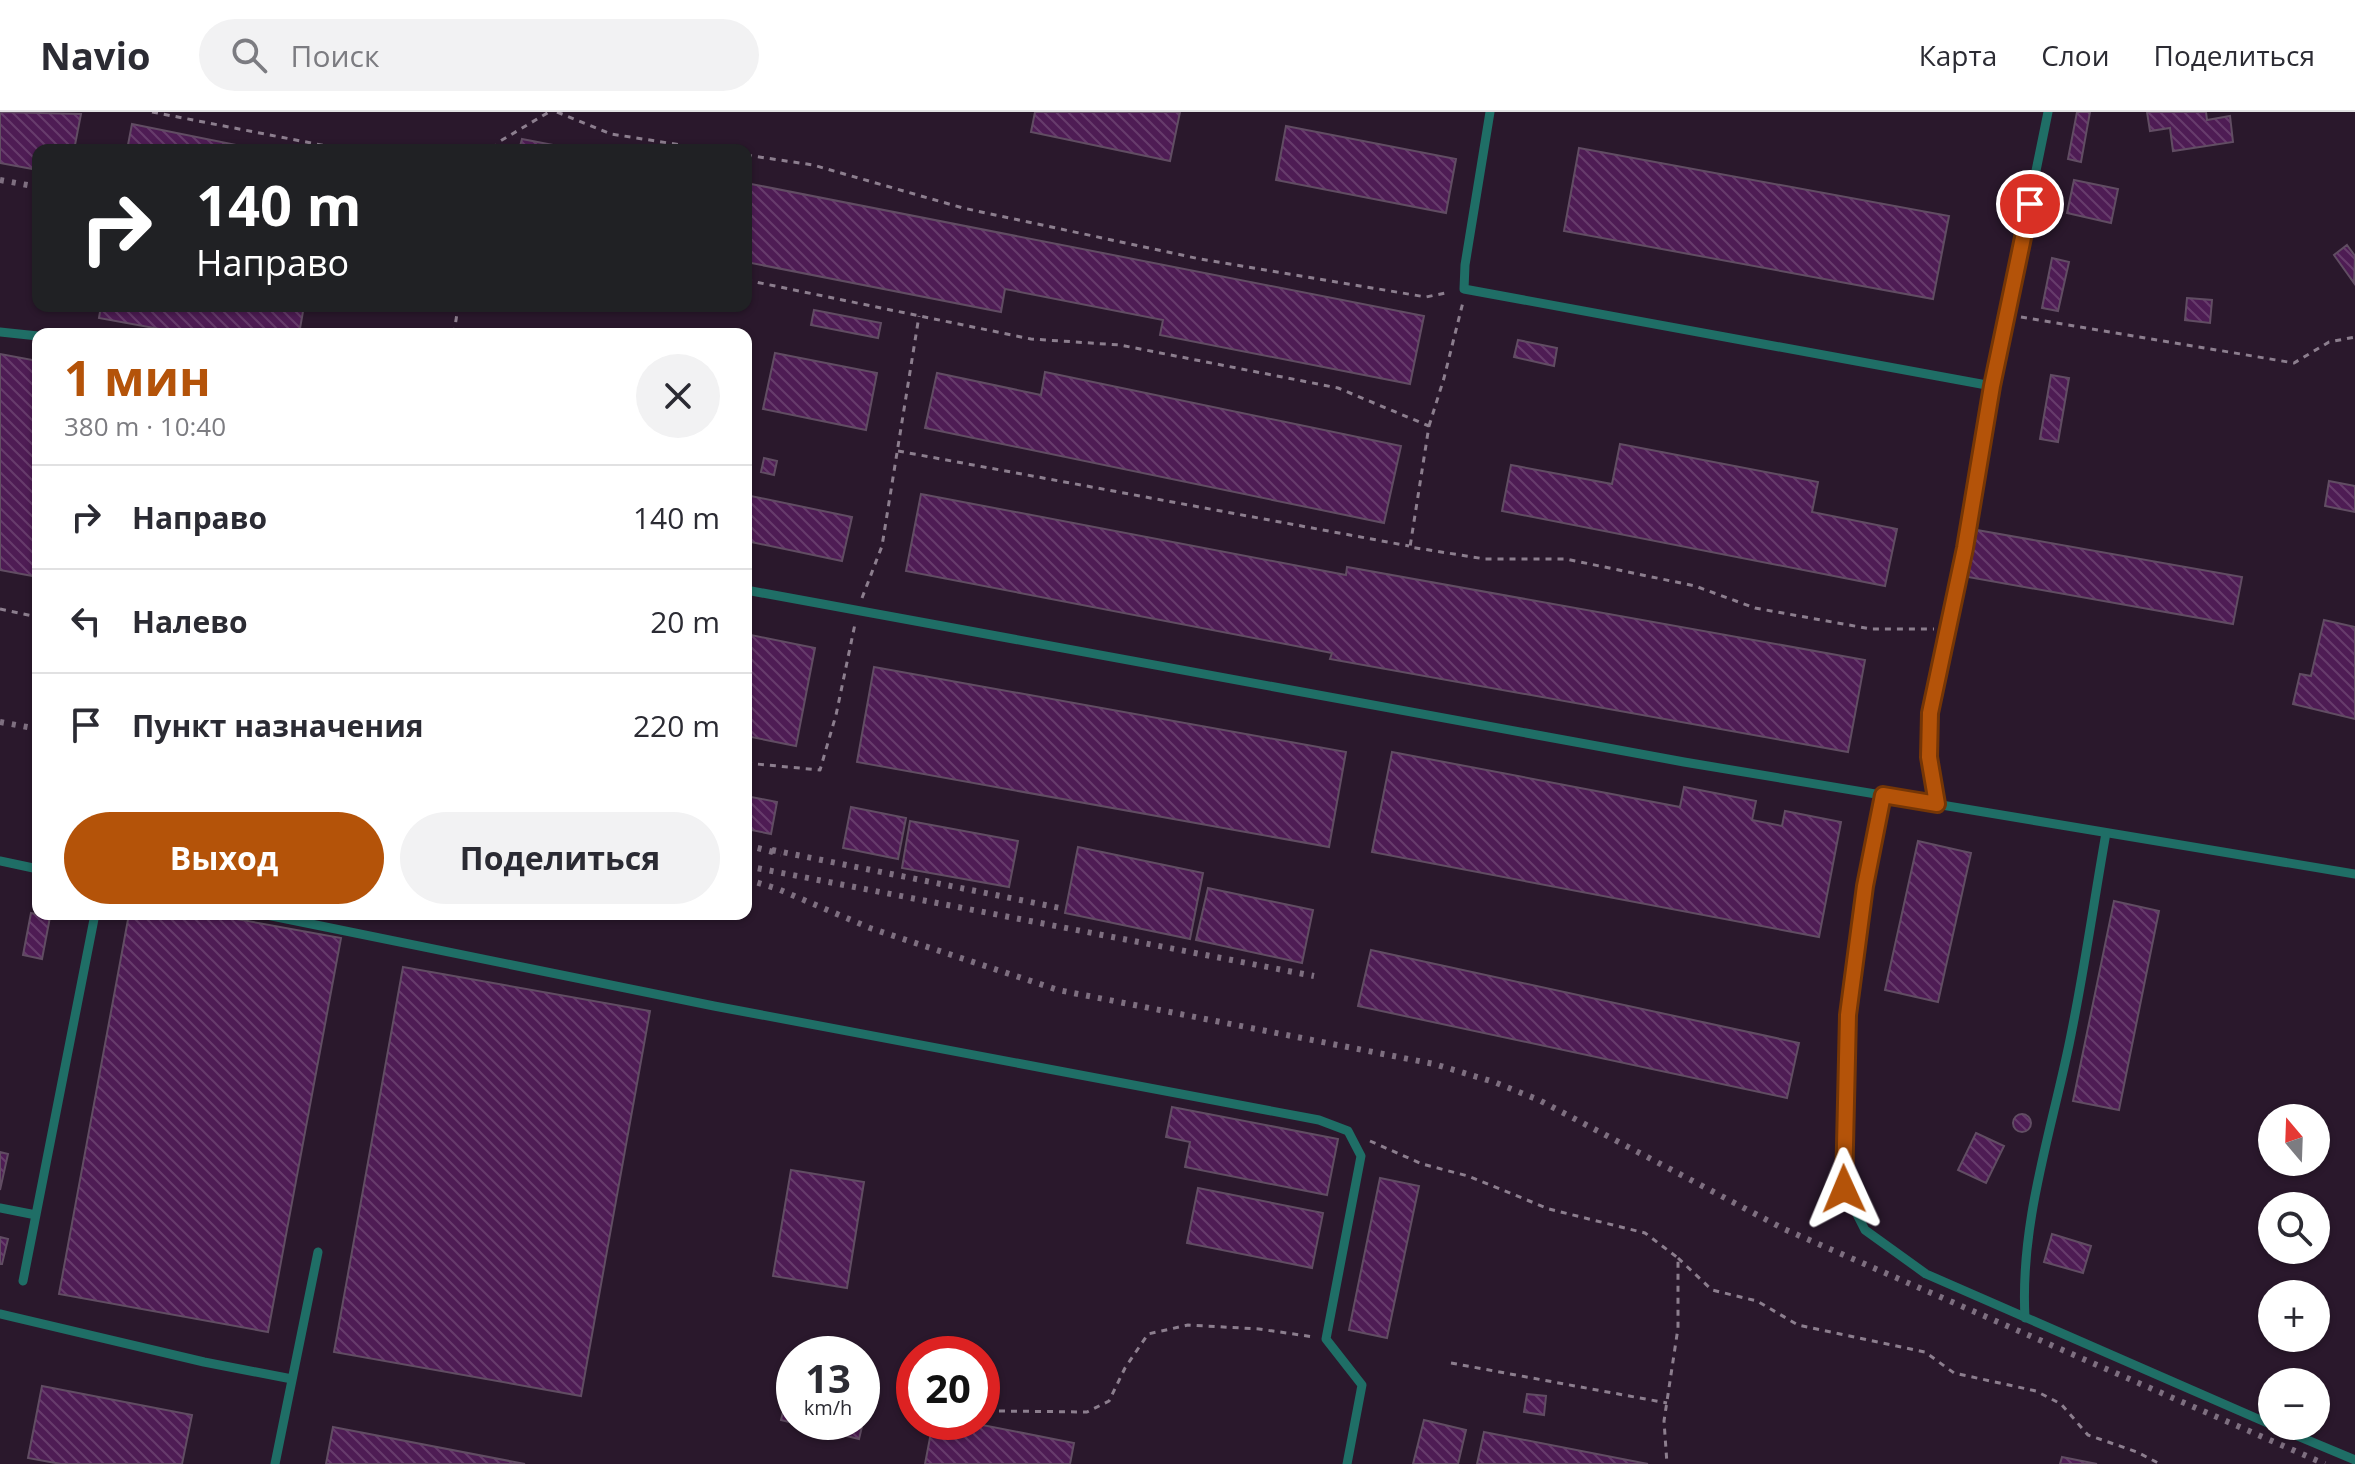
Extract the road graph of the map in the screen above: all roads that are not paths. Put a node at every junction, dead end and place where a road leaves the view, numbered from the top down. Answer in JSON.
{"nodes":[{"id":1,"x":1490,"y":112,"type":"edge"},
{"id":2,"x":2048,"y":112,"type":"edge"},
{"id":3,"x":0,"y":332,"type":"edge"},
{"id":4,"x":32,"y":335,"type":"edge"},
{"id":5,"x":1992,"y":386,"type":"junction"},
{"id":6,"x":752,"y":591,"type":"edge"},
{"id":7,"x":1883,"y":795,"type":"junction"},
{"id":8,"x":1937,"y":804,"type":"junction"},
{"id":9,"x":2106,"y":833,"type":"junction"},
{"id":10,"x":0,"y":861,"type":"edge"},
{"id":11,"x":32,"y":868,"type":"edge"},
{"id":12,"x":2355,"y":874,"type":"edge"},
{"id":13,"x":94,"y":920,"type":"edge"},
{"id":14,"x":291,"y":920,"type":"edge"},
{"id":15,"x":0,"y":1208,"type":"edge"},
{"id":16,"x":36,"y":1215,"type":"junction"},
{"id":17,"x":318,"y":1252,"type":"dead end"},
{"id":18,"x":23,"y":1281,"type":"dead end"},
{"id":19,"x":0,"y":1314,"type":"edge"},
{"id":20,"x":2025,"y":1318,"type":"junction"},
{"id":21,"x":292,"y":1379,"type":"junction"},
{"id":22,"x":2258,"y":1419,"type":"edge"},
{"id":23,"x":2307,"y":1440,"type":"edge"},
{"id":24,"x":2355,"y":1460,"type":"edge"},
{"id":25,"x":275,"y":1464,"type":"edge"},
{"id":26,"x":1347,"y":1464,"type":"edge"}],
"edges":[{"from":1,"to":5,"type":"lane"},
{"from":2,"to":5,"type":"lane"},
{"from":3,"to":4,"type":"lane"},
{"from":5,"to":8,"type":"lane"},
{"from":6,"to":7,"type":"lane"},
{"from":7,"to":8,"type":"lane"},
{"from":7,"to":20,"type":"lane"},
{"from":8,"to":9,"type":"lane"},
{"from":9,"to":12,"type":"lane"},
{"from":9,"to":20,"type":"lane"},
{"from":10,"to":11,"type":"lane"},
{"from":13,"to":16,"type":"lane"},
{"from":14,"to":26,"type":"lane"},
{"from":15,"to":16,"type":"lane"},
{"from":16,"to":18,"type":"lane"},
{"from":17,"to":21,"type":"lane"},
{"from":19,"to":21,"type":"lane"},
{"from":20,"to":22,"type":"lane"},
{"from":21,"to":25,"type":"lane"},
{"from":23,"to":24,"type":"lane"}]}
